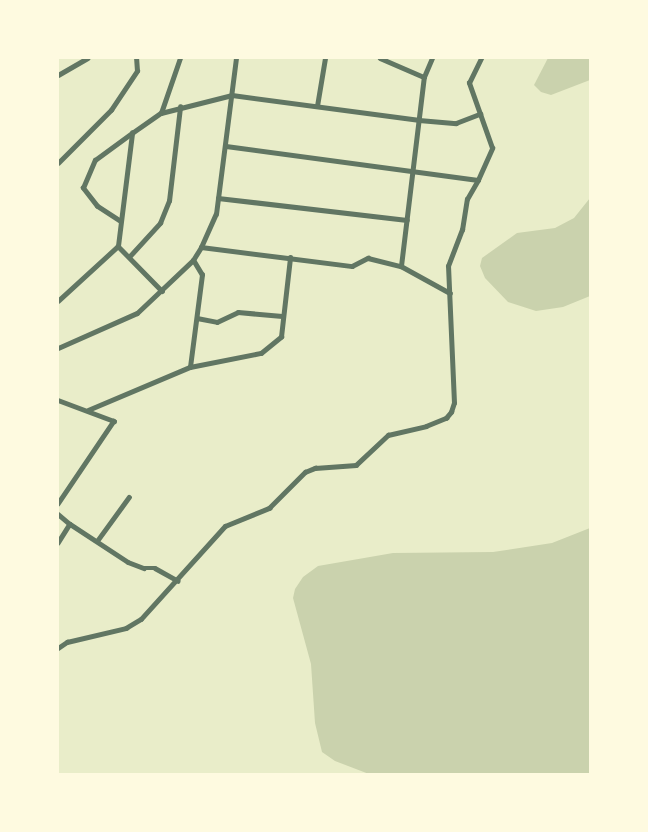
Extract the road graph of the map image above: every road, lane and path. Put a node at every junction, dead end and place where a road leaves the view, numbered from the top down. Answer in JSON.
{"nodes":[{"id":1,"x":88,"y":58,"type":"edge"},
{"id":2,"x":136,"y":58,"type":"edge"},
{"id":3,"x":180,"y":58,"type":"edge"},
{"id":4,"x":236,"y":58,"type":"edge"},
{"id":5,"x":324,"y":58,"type":"edge"},
{"id":6,"x":380,"y":58,"type":"edge"},
{"id":7,"x":432,"y":58,"type":"edge"},
{"id":8,"x":480,"y":58,"type":"edge"},
{"id":9,"x":58,"y":75,"type":"edge"},
{"id":10,"x":424,"y":77,"type":"junction"},
{"id":11,"x":232,"y":95,"type":"junction"},
{"id":12,"x":317,"y":106,"type":"junction"},
{"id":13,"x":180,"y":107,"type":"junction"},
{"id":14,"x":161,"y":112,"type":"junction"},
{"id":15,"x":480,"y":114,"type":"junction"},
{"id":16,"x":419,"y":120,"type":"junction"},
{"id":17,"x":132,"y":133,"type":"junction"},
{"id":18,"x":226,"y":146,"type":"junction"},
{"id":19,"x":58,"y":163,"type":"edge"},
{"id":20,"x":414,"y":171,"type":"junction"},
{"id":21,"x":478,"y":180,"type":"junction"},
{"id":22,"x":218,"y":198,"type":"junction"},
{"id":23,"x":407,"y":220,"type":"junction"},
{"id":24,"x":120,"y":221,"type":"junction"},
{"id":25,"x":118,"y":246,"type":"junction"},
{"id":26,"x":201,"y":247,"type":"junction"},
{"id":27,"x":129,"y":258,"type":"junction"},
{"id":28,"x":290,"y":258,"type":"junction"},
{"id":29,"x":193,"y":260,"type":"junction"},
{"id":30,"x":401,"y":266,"type":"junction"},
{"id":31,"x":162,"y":291,"type":"junction"},
{"id":32,"x":450,"y":293,"type":"junction"},
{"id":33,"x":58,"y":301,"type":"edge"},
{"id":34,"x":282,"y":316,"type":"junction"},
{"id":35,"x":197,"y":318,"type":"junction"},
{"id":36,"x":58,"y":348,"type":"edge"},
{"id":37,"x":190,"y":367,"type":"junction"},
{"id":38,"x":58,"y":400,"type":"edge"},
{"id":39,"x":88,"y":410,"type":"junction"},
{"id":40,"x":129,"y":497,"type":"dead end"},
{"id":41,"x":58,"y":504,"type":"edge"},
{"id":42,"x":58,"y":514,"type":"edge"},
{"id":43,"x":70,"y":524,"type":"junction"},
{"id":44,"x":97,"y":541,"type":"junction"},
{"id":45,"x":58,"y":543,"type":"edge"},
{"id":46,"x":178,"y":581,"type":"junction"},
{"id":47,"x":58,"y":648,"type":"edge"}],
"edges":[{"from":1,"to":9,"type":"street"},
{"from":2,"to":19,"type":"street"},
{"from":3,"to":14,"type":"street"},
{"from":4,"to":11,"type":"street"},
{"from":5,"to":12,"type":"street"},
{"from":6,"to":10,"type":"street"},
{"from":7,"to":10,"type":"street"},
{"from":8,"to":15,"type":"street"},
{"from":10,"to":16,"type":"street"},
{"from":11,"to":12,"type":"street"},
{"from":11,"to":13,"type":"street"},
{"from":11,"to":18,"type":"street"},
{"from":12,"to":16,"type":"street"},
{"from":13,"to":14,"type":"street"},
{"from":13,"to":27,"type":"street"},
{"from":14,"to":17,"type":"street"},
{"from":15,"to":16,"type":"street"},
{"from":15,"to":21,"type":"street"},
{"from":16,"to":20,"type":"street"},
{"from":17,"to":24,"type":"street"},
{"from":17,"to":24,"type":"street"},
{"from":18,"to":20,"type":"street"},
{"from":18,"to":22,"type":"street"},
{"from":20,"to":21,"type":"street"},
{"from":20,"to":23,"type":"street"},
{"from":21,"to":32,"type":"street"},
{"from":22,"to":23,"type":"street"},
{"from":22,"to":26,"type":"street"},
{"from":23,"to":30,"type":"street"},
{"from":24,"to":25,"type":"street"},
{"from":25,"to":27,"type":"street"},
{"from":25,"to":33,"type":"street"},
{"from":26,"to":28,"type":"street"},
{"from":26,"to":29,"type":"street"},
{"from":27,"to":31,"type":"street"},
{"from":28,"to":30,"type":"street"},
{"from":28,"to":34,"type":"street"},
{"from":29,"to":31,"type":"street"},
{"from":29,"to":35,"type":"street"},
{"from":30,"to":32,"type":"street"},
{"from":31,"to":36,"type":"street"},
{"from":32,"to":46,"type":"street"},
{"from":34,"to":35,"type":"street"},
{"from":34,"to":37,"type":"street"},
{"from":35,"to":37,"type":"street"},
{"from":37,"to":39,"type":"street"},
{"from":38,"to":39,"type":"street"},
{"from":39,"to":41,"type":"street"},
{"from":40,"to":44,"type":"street"},
{"from":42,"to":43,"type":"street"},
{"from":43,"to":44,"type":"street"},
{"from":43,"to":45,"type":"street"},
{"from":44,"to":46,"type":"street"},
{"from":46,"to":47,"type":"street"}]}
